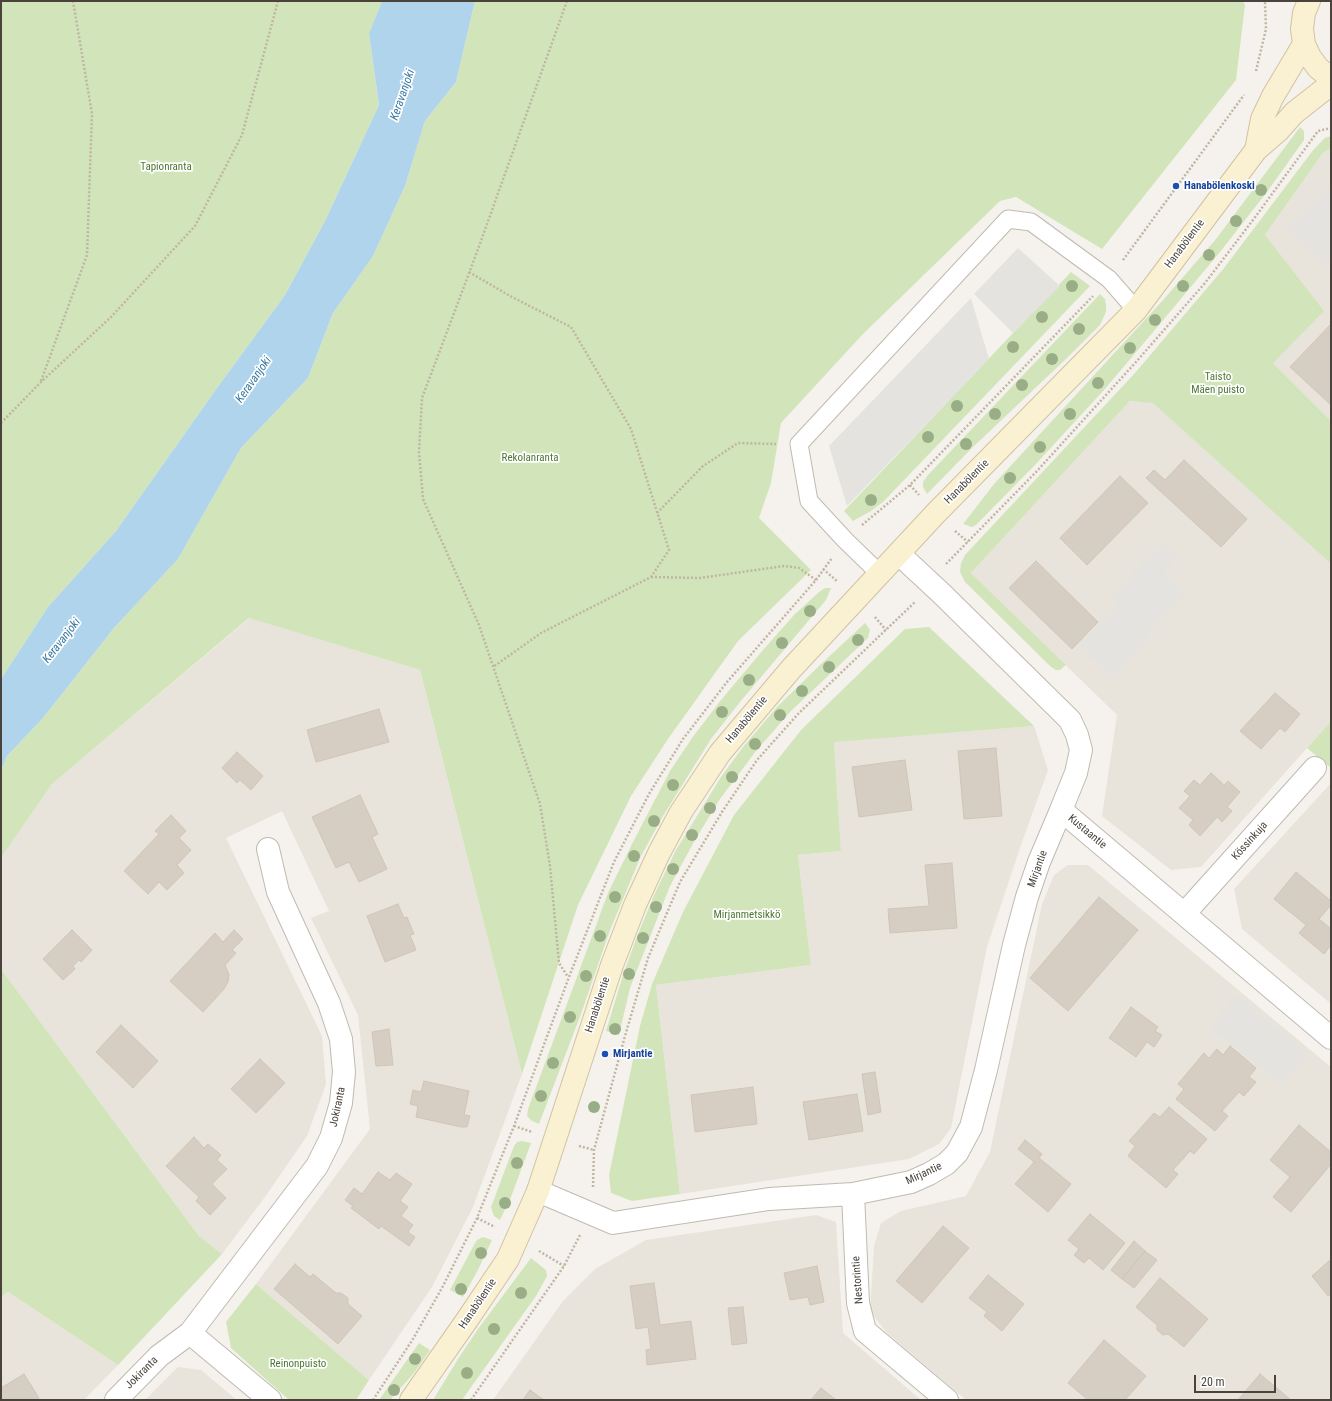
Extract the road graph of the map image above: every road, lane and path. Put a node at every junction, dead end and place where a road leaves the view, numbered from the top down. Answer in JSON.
{"nodes":[{"id":1,"x":74,"y":1,"type":"edge"},
{"id":2,"x":278,"y":1,"type":"edge"},
{"id":3,"x":567,"y":1,"type":"edge"},
{"id":4,"x":1308,"y":2,"type":"edge"},
{"id":5,"x":1304,"y":44,"type":"junction"},
{"id":6,"x":1331,"y":78,"type":"edge"},
{"id":7,"x":1331,"y":84,"type":"edge"},
{"id":8,"x":1331,"y":128,"type":"edge"},
{"id":9,"x":1256,"y":150,"type":"junction"},
{"id":10,"x":469,"y":272,"type":"junction"},
{"id":11,"x":1136,"y":310,"type":"junction"},
{"id":12,"x":41,"y":382,"type":"junction"},
{"id":13,"x":1,"y":423,"type":"edge"},
{"id":14,"x":799,"y":444,"type":"junction"},
{"id":15,"x":657,"y":513,"type":"junction"},
{"id":16,"x":900,"y":554,"type":"junction"},
{"id":17,"x":879,"y":573,"type":"junction"},
{"id":18,"x":651,"y":577,"type":"junction"},
{"id":19,"x":816,"y":580,"type":"dead end"},
{"id":20,"x":931,"y":583,"type":"junction"},
{"id":21,"x":493,"y":667,"type":"junction"},
{"id":22,"x":1315,"y":768,"type":"dead end"},
{"id":23,"x":1061,"y":810,"type":"junction"},
{"id":24,"x":268,"y":849,"type":"dead end"},
{"id":25,"x":1184,"y":914,"type":"junction"},
{"id":26,"x":569,"y":977,"type":"dead end"},
{"id":27,"x":1331,"y":1038,"type":"edge"},
{"id":28,"x":538,"y":1191,"type":"junction"},
{"id":29,"x":853,"y":1194,"type":"junction"},
{"id":30,"x":590,"y":1214,"type":"junction"},
{"id":31,"x":190,"y":1333,"type":"junction"},
{"id":32,"x":116,"y":1400,"type":"edge"},
{"id":33,"x":270,"y":1400,"type":"edge"},
{"id":34,"x":410,"y":1400,"type":"edge"},
{"id":35,"x":471,"y":1400,"type":"edge"},
{"id":36,"x":947,"y":1400,"type":"edge"}],
"edges":[{"from":1,"to":12,"type":"path"},
{"from":2,"to":12,"type":"path"},
{"from":3,"to":10,"type":"path"},
{"from":4,"to":5,"type":"street"},
{"from":5,"to":6,"type":"street"},
{"from":5,"to":9,"type":"street","name":"Hanabölentie"},
{"from":7,"to":9,"type":"street","name":"Hanabölentie"},
{"from":8,"to":20,"type":"path"},
{"from":9,"to":11,"type":"street","name":"Hanabölentie"},
{"from":10,"to":15,"type":"path"},
{"from":10,"to":21,"type":"path"},
{"from":11,"to":14,"type":"lane"},
{"from":11,"to":16,"type":"street","name":"Hanabölentie"},
{"from":12,"to":13,"type":"path"},
{"from":14,"to":15,"type":"path"},
{"from":14,"to":17,"type":"lane"},
{"from":15,"to":18,"type":"path"},
{"from":16,"to":17,"type":"street","name":"Hanabölentie"},
{"from":16,"to":20,"type":"street","name":"Kustaantie"},
{"from":17,"to":28,"type":"street","name":"Hanabölentie"},
{"from":18,"to":19,"type":"path"},
{"from":18,"to":21,"type":"path"},
{"from":20,"to":23,"type":"street","name":"Kustaantie"},
{"from":20,"to":30,"type":"path"},
{"from":21,"to":26,"type":"path"},
{"from":22,"to":25,"type":"street","name":"Kössinkuja"},
{"from":23,"to":25,"type":"street","name":"Kustaantie"},
{"from":23,"to":29,"type":"street","name":"Mirjantie"},
{"from":24,"to":31,"type":"street","name":"Jokiranta"},
{"from":25,"to":27,"type":"street","name":"Kustaantie"},
{"from":28,"to":30,"type":"street","name":"Mirjantie"},
{"from":28,"to":34,"type":"street","name":"Hanabölentie"},
{"from":29,"to":30,"type":"street","name":"Mirjantie"},
{"from":29,"to":36,"type":"street","name":"Nestorintie"},
{"from":30,"to":35,"type":"path"},
{"from":31,"to":32,"type":"street","name":"Jokiranta"},
{"from":31,"to":33,"type":"street"}]}
